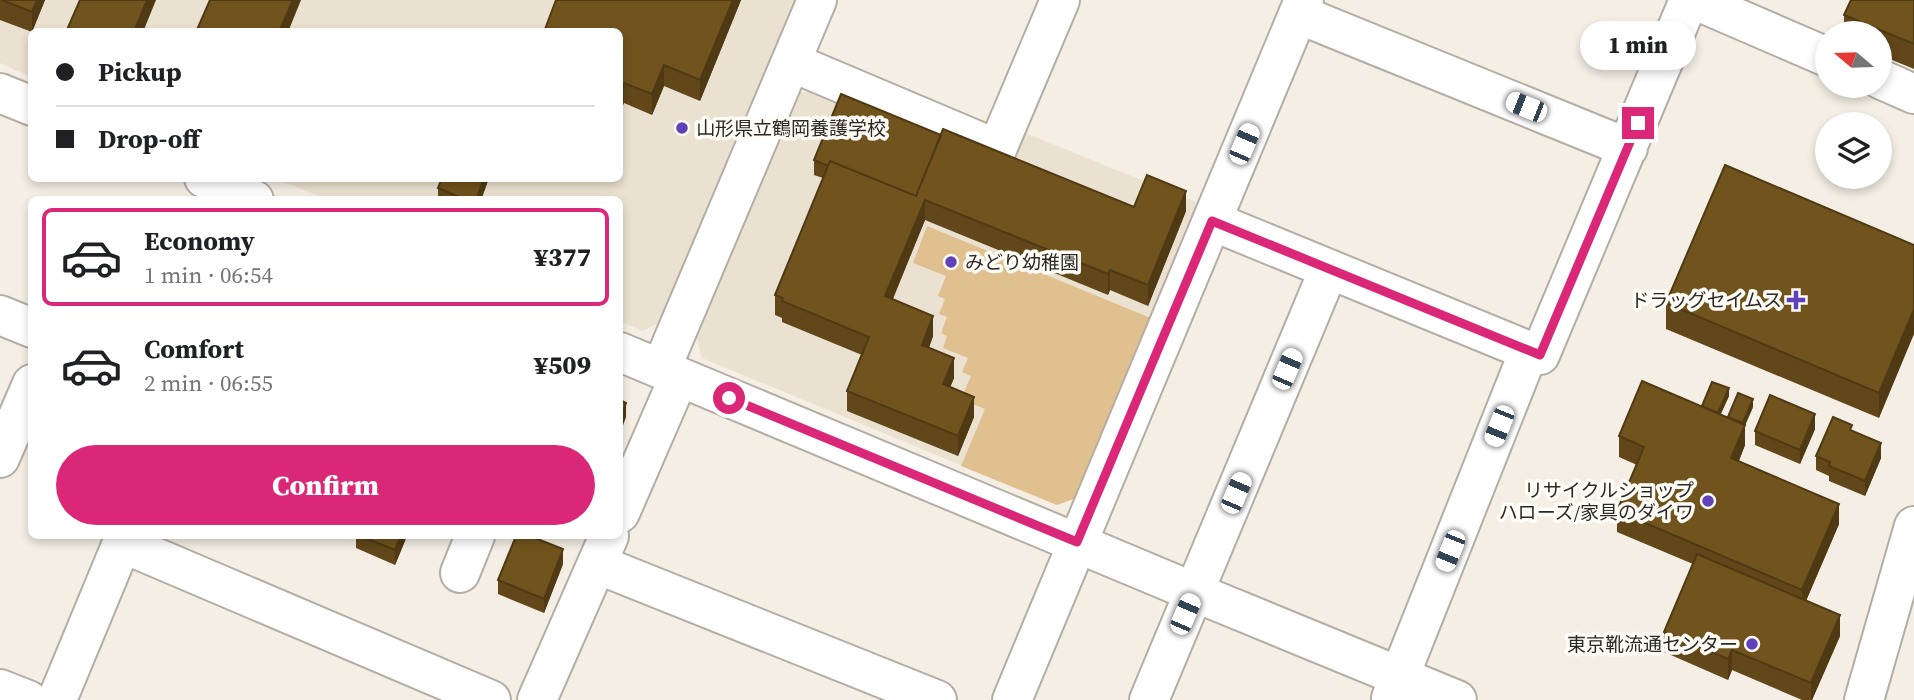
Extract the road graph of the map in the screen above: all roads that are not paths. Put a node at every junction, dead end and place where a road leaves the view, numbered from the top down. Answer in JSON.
{"nodes":[{"id":1,"x":817,"y":0,"type":"edge"},
{"id":2,"x":1060,"y":0,"type":"edge"},
{"id":3,"x":1689,"y":0,"type":"edge"},
{"id":4,"x":1695,"y":0,"type":"edge"},
{"id":5,"x":1301,"y":7,"type":"edge"},
{"id":6,"x":1815,"y":52,"type":"edge"},
{"id":7,"x":791,"y":62,"type":"junction"},
{"id":8,"x":1892,"y":84,"type":"edge"},
{"id":9,"x":0,"y":93,"type":"edge"},
{"id":10,"x":1914,"y":94,"type":"edge"},
{"id":11,"x":28,"y":104,"type":"edge"},
{"id":12,"x":1628,"y":148,"type":"junction"},
{"id":13,"x":213,"y":182,"type":"edge"},
{"id":14,"x":245,"y":196,"type":"edge"},
{"id":15,"x":1212,"y":221,"type":"junction"},
{"id":16,"x":1329,"y":269,"type":"junction"},
{"id":17,"x":0,"y":315,"type":"edge"},
{"id":18,"x":28,"y":326,"type":"edge"},
{"id":19,"x":1529,"y":351,"type":"junction"},
{"id":20,"x":623,"y":353,"type":"edge"},
{"id":21,"x":670,"y":373,"type":"junction"},
{"id":22,"x":28,"y":393,"type":"edge"},
{"id":23,"x":0,"y":458,"type":"edge"},
{"id":24,"x":623,"y":505,"type":"edge"},
{"id":25,"x":1914,"y":526,"type":"edge"},
{"id":26,"x":474,"y":539,"type":"edge"},
{"id":27,"x":123,"y":540,"type":"edge"},
{"id":28,"x":1077,"y":542,"type":"junction"},
{"id":29,"x":603,"y":550,"type":"edge"},
{"id":30,"x":460,"y":573,"type":"dead end"},
{"id":31,"x":1194,"y":592,"type":"junction"},
{"id":32,"x":1395,"y":688,"type":"edge"},
{"id":33,"x":0,"y":689,"type":"edge"},
{"id":34,"x":28,"y":700,"type":"edge"},
{"id":35,"x":57,"y":700,"type":"edge"},
{"id":36,"x":491,"y":700,"type":"edge"},
{"id":37,"x":537,"y":700,"type":"edge"},
{"id":38,"x":937,"y":700,"type":"edge"},
{"id":39,"x":1012,"y":700,"type":"edge"},
{"id":40,"x":1149,"y":700,"type":"edge"},
{"id":41,"x":1457,"y":700,"type":"edge"},
{"id":42,"x":1864,"y":700,"type":"edge"}],
"edges":[{"from":1,"to":7,"type":"street"},
{"from":2,"to":7,"type":"street"},
{"from":3,"to":12,"type":"street"},
{"from":4,"to":6,"type":"street"},
{"from":5,"to":12,"type":"street"},
{"from":5,"to":15,"type":"street"},
{"from":7,"to":21,"type":"street"},
{"from":8,"to":10,"type":"street"},
{"from":9,"to":11,"type":"street"},
{"from":12,"to":19,"type":"street"},
{"from":13,"to":14,"type":"street"},
{"from":15,"to":16,"type":"street"},
{"from":15,"to":28,"type":"street"},
{"from":16,"to":19,"type":"street"},
{"from":16,"to":31,"type":"street"},
{"from":17,"to":18,"type":"street"},
{"from":19,"to":32,"type":"street"},
{"from":20,"to":21,"type":"street"},
{"from":21,"to":24,"type":"street"},
{"from":21,"to":28,"type":"street"},
{"from":22,"to":23,"type":"street"},
{"from":25,"to":42,"type":"street"},
{"from":26,"to":30,"type":"street"},
{"from":27,"to":35,"type":"street"},
{"from":27,"to":36,"type":"street"},
{"from":28,"to":31,"type":"street"},
{"from":28,"to":39,"type":"street"},
{"from":29,"to":37,"type":"street"},
{"from":29,"to":38,"type":"street"},
{"from":31,"to":32,"type":"street"},
{"from":31,"to":40,"type":"street"},
{"from":32,"to":41,"type":"street"},
{"from":33,"to":34,"type":"street"}]}
